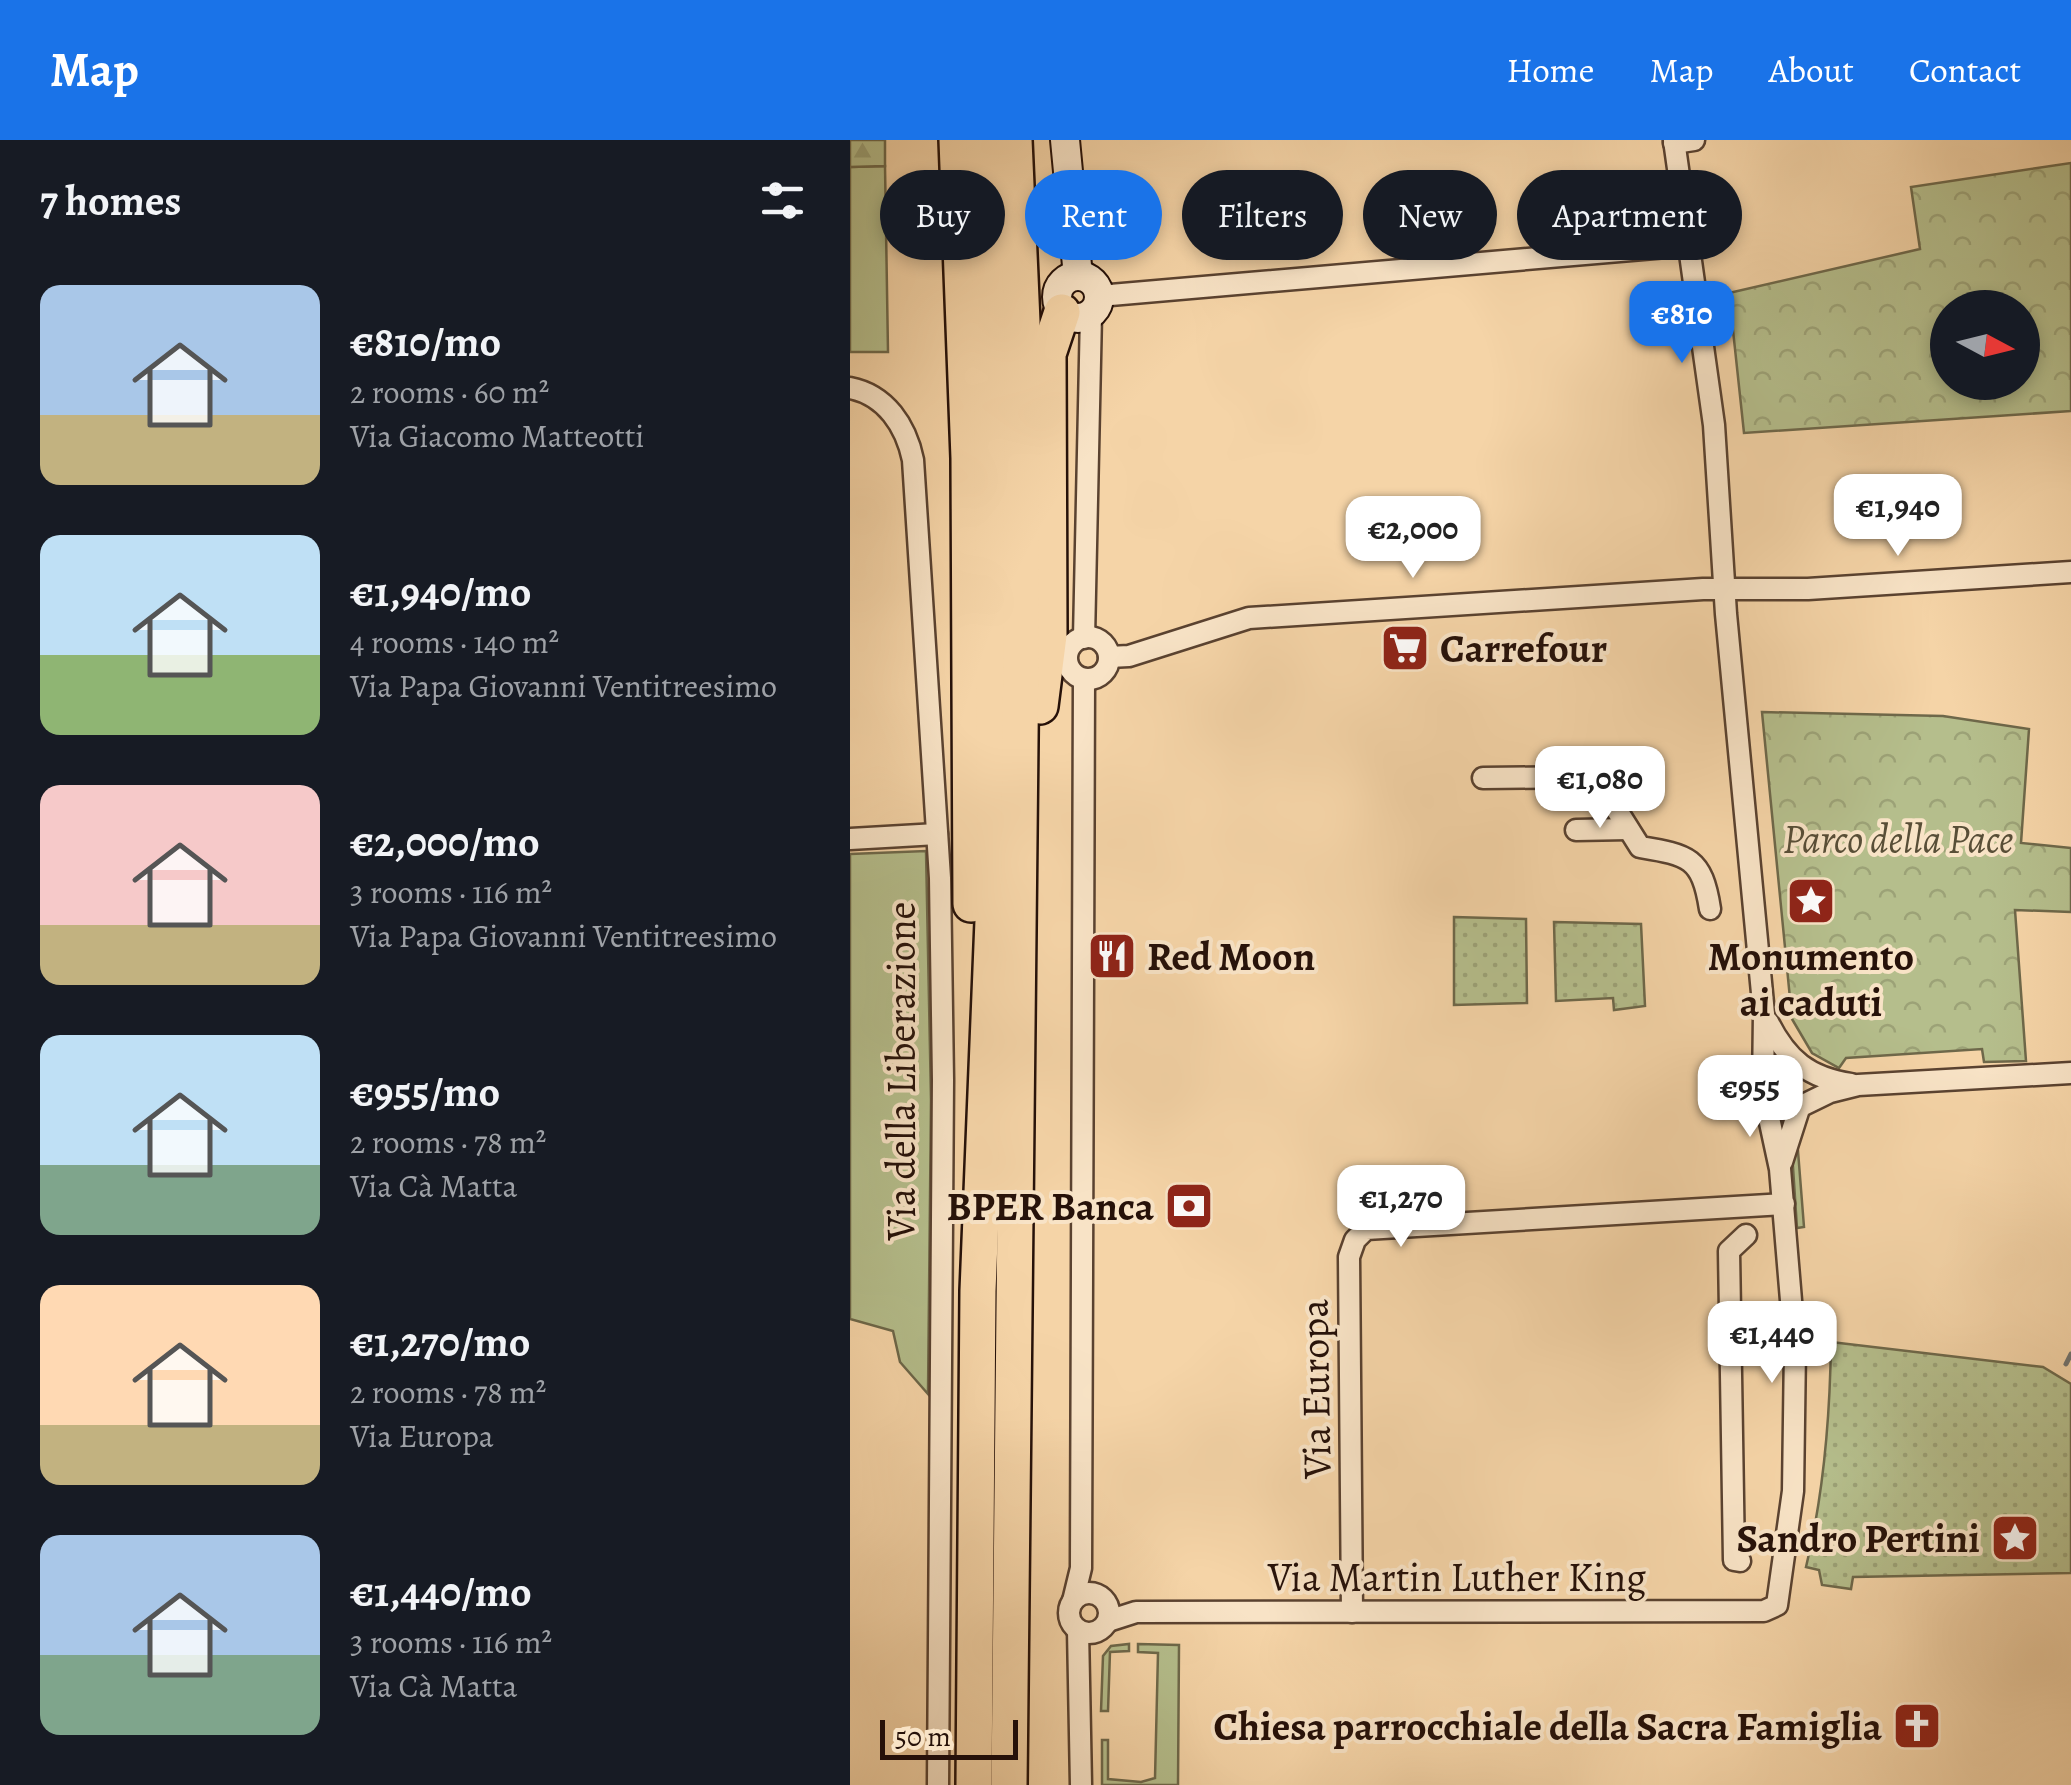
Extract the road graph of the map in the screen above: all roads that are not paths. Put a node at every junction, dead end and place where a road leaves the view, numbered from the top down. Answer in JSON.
{"nodes":[{"id":1,"x":957,"y":140,"type":"edge"},
{"id":2,"x":984,"y":140,"type":"edge"},
{"id":3,"x":1014,"y":140,"type":"edge"},
{"id":4,"x":1065,"y":140,"type":"edge"},
{"id":5,"x":1681,"y":141,"type":"edge"},
{"id":6,"x":1683,"y":170,"type":"edge"},
{"id":7,"x":1528,"y":260,"type":"edge"},
{"id":8,"x":1692,"y":260,"type":"edge"},
{"id":9,"x":1077,"y":299,"type":"junction"},
{"id":10,"x":850,"y":388,"type":"edge"},
{"id":11,"x":2071,"y":572,"type":"edge"},
{"id":12,"x":1724,"y":589,"type":"junction"},
{"id":13,"x":1084,"y":638,"type":"junction"},
{"id":14,"x":1109,"y":656,"type":"junction"},
{"id":15,"x":1084,"y":679,"type":"junction"},
{"id":16,"x":1483,"y":778,"type":"dead end"},
{"id":17,"x":1576,"y":830,"type":"dead end"},
{"id":18,"x":1628,"y":830,"type":"junction"},
{"id":19,"x":937,"y":834,"type":"junction"},
{"id":20,"x":850,"y":838,"type":"edge"},
{"id":21,"x":1710,"y":909,"type":"dead end"},
{"id":22,"x":1764,"y":1014,"type":"junction"},
{"id":23,"x":1800,"y":1068,"type":"junction"},
{"id":24,"x":2071,"y":1072,"type":"edge"},
{"id":25,"x":1766,"y":1076,"type":"junction"},
{"id":26,"x":1858,"y":1085,"type":"junction"},
{"id":27,"x":1769,"y":1102,"type":"junction"},
{"id":28,"x":1803,"y":1106,"type":"junction"},
{"id":29,"x":1780,"y":1169,"type":"junction"},
{"id":30,"x":1784,"y":1204,"type":"junction"},
{"id":31,"x":1746,"y":1236,"type":"dead end"},
{"id":32,"x":978,"y":1290,"type":"junction"},
{"id":33,"x":1014,"y":1291,"type":"junction"},
{"id":34,"x":1740,"y":1561,"type":"dead end"},
{"id":35,"x":1352,"y":1612,"type":"junction"},
{"id":36,"x":1091,"y":1613,"type":"junction"},
{"id":37,"x":938,"y":1785,"type":"edge"},
{"id":38,"x":974,"y":1785,"type":"edge"},
{"id":39,"x":1009,"y":1785,"type":"edge"},
{"id":40,"x":1081,"y":1785,"type":"edge"}],
"edges":[{"from":1,"to":32,"type":"highway"},
{"from":2,"to":32,"type":"highway"},
{"from":3,"to":33,"type":"highway"},
{"from":4,"to":9,"type":"street"},
{"from":5,"to":6,"type":"street"},
{"from":7,"to":9,"type":"street"},
{"from":8,"to":12,"type":"street"},
{"from":9,"to":13,"type":"street"},
{"from":9,"to":33,"type":"highway"},
{"from":10,"to":19,"type":"street","name":"Via della Liberazione"},
{"from":11,"to":12,"type":"street"},
{"from":12,"to":14,"type":"street"},
{"from":12,"to":22,"type":"street"},
{"from":13,"to":14,"type":"street"},
{"from":13,"to":15,"type":"street"},
{"from":14,"to":15,"type":"street"},
{"from":15,"to":36,"type":"street"},
{"from":16,"to":18,"type":"street"},
{"from":17,"to":18,"type":"street"},
{"from":18,"to":21,"type":"street"},
{"from":19,"to":20,"type":"street"},
{"from":19,"to":37,"type":"street","name":"Via della Liberazione"},
{"from":22,"to":23,"type":"street"},
{"from":22,"to":25,"type":"street"},
{"from":23,"to":25,"type":"street"},
{"from":23,"to":26,"type":"street"},
{"from":23,"to":28,"type":"street"},
{"from":24,"to":26,"type":"street"},
{"from":25,"to":27,"type":"street"},
{"from":26,"to":28,"type":"street"},
{"from":27,"to":28,"type":"street"},
{"from":27,"to":29,"type":"street"},
{"from":28,"to":29,"type":"street"},
{"from":29,"to":30,"type":"street"},
{"from":30,"to":35,"type":"street","name":"Via Europa"},
{"from":30,"to":35,"type":"street","name":"Via Martin Luther King"},
{"from":31,"to":34,"type":"street"},
{"from":32,"to":38,"type":"highway"},
{"from":33,"to":39,"type":"highway"},
{"from":35,"to":36,"type":"street","name":"Via Martin Luther King"},
{"from":36,"to":40,"type":"street"}]}
